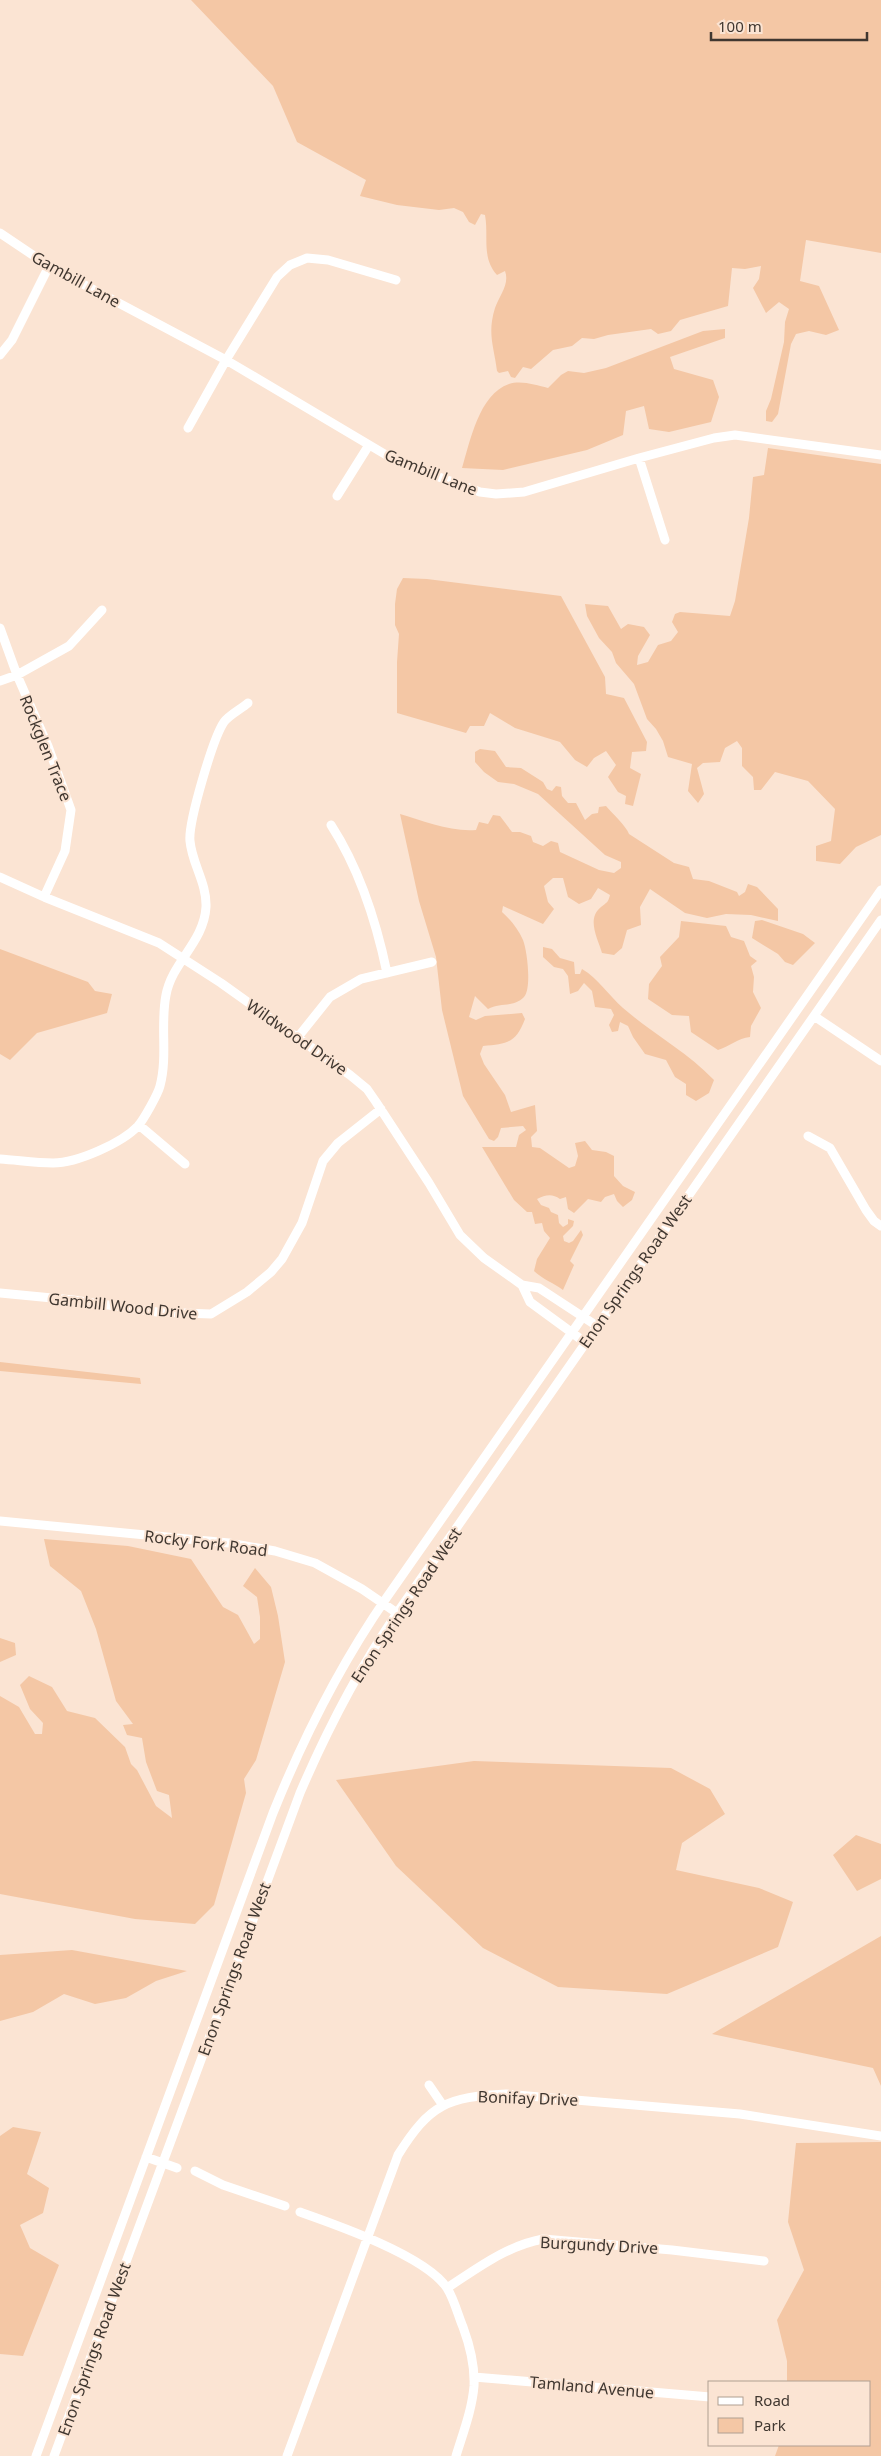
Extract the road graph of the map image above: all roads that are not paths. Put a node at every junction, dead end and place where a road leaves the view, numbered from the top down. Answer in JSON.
{"nodes":[{"id":1,"x":0,"y":233,"type":"edge"},
{"id":2,"x":49,"y":266,"type":"junction"},
{"id":3,"x":396,"y":280,"type":"dead end"},
{"id":4,"x":0,"y":355,"type":"edge"},
{"id":5,"x":226,"y":360,"type":"junction"},
{"id":6,"x":188,"y":428,"type":"dead end"},
{"id":7,"x":368,"y":445,"type":"junction"},
{"id":8,"x":881,"y":455,"type":"edge"},
{"id":9,"x":639,"y":458,"type":"junction"},
{"id":10,"x":337,"y":496,"type":"dead end"},
{"id":11,"x":665,"y":540,"type":"dead end"},
{"id":12,"x":102,"y":610,"type":"dead end"},
{"id":13,"x":0,"y":628,"type":"edge"},
{"id":14,"x":17,"y":675,"type":"junction"},
{"id":15,"x":0,"y":681,"type":"edge"},
{"id":16,"x":248,"y":703,"type":"dead end"},
{"id":17,"x":331,"y":825,"type":"dead end"},
{"id":18,"x":0,"y":877,"type":"edge"},
{"id":19,"x":881,"y":890,"type":"edge"},
{"id":20,"x":44,"y":897,"type":"junction"},
{"id":21,"x":881,"y":920,"type":"edge"},
{"id":22,"x":184,"y":959,"type":"junction"},
{"id":23,"x":432,"y":962,"type":"dead end"},
{"id":24,"x":387,"y":972,"type":"junction"},
{"id":25,"x":814,"y":1016,"type":"junction"},
{"id":26,"x":298,"y":1037,"type":"junction"},
{"id":27,"x":881,"y":1061,"type":"edge"},
{"id":28,"x":381,"y":1109,"type":"junction"},
{"id":29,"x":139,"y":1125,"type":"junction"},
{"id":30,"x":808,"y":1136,"type":"dead end"},
{"id":31,"x":0,"y":1158,"type":"edge"},
{"id":32,"x":185,"y":1164,"type":"dead end"},
{"id":33,"x":881,"y":1226,"type":"edge"},
{"id":34,"x":522,"y":1286,"type":"junction"},
{"id":35,"x":0,"y":1293,"type":"edge"},
{"id":36,"x":583,"y":1316,"type":"junction"},
{"id":37,"x":598,"y":1326,"type":"junction"},
{"id":38,"x":572,"y":1332,"type":"junction"},
{"id":39,"x":586,"y":1343,"type":"junction"},
{"id":40,"x":0,"y":1521,"type":"edge"},
{"id":41,"x":383,"y":1603,"type":"junction"},
{"id":42,"x":397,"y":1613,"type":"junction"},
{"id":43,"x":429,"y":2085,"type":"dead end"},
{"id":44,"x":442,"y":2104,"type":"junction"},
{"id":45,"x":881,"y":2136,"type":"edge"},
{"id":46,"x":146,"y":2157,"type":"junction"},
{"id":47,"x":163,"y":2163,"type":"junction"},
{"id":48,"x":178,"y":2168,"type":"dead end"},
{"id":49,"x":195,"y":2171,"type":"dead end"},
{"id":50,"x":285,"y":2206,"type":"dead end"},
{"id":51,"x":300,"y":2212,"type":"dead end"},
{"id":52,"x":367,"y":2237,"type":"junction"},
{"id":53,"x":764,"y":2261,"type":"dead end"},
{"id":54,"x":447,"y":2288,"type":"junction"},
{"id":55,"x":474,"y":2377,"type":"junction"},
{"id":56,"x":708,"y":2397,"type":"edge"},
{"id":57,"x":36,"y":2456,"type":"edge"},
{"id":58,"x":54,"y":2456,"type":"edge"},
{"id":59,"x":286,"y":2456,"type":"edge"},
{"id":60,"x":456,"y":2456,"type":"edge"}],
"edges":[{"from":1,"to":2,"type":"street","name":"Gambill Lane"},
{"from":2,"to":4,"type":"street"},
{"from":2,"to":5,"type":"street","name":"Gambill Lane"},
{"from":3,"to":5,"type":"street"},
{"from":5,"to":6,"type":"street"},
{"from":5,"to":7,"type":"street","name":"Gambill Lane"},
{"from":7,"to":9,"type":"street","name":"Gambill Lane"},
{"from":7,"to":10,"type":"street"},
{"from":8,"to":9,"type":"street","name":"Gambill Lane"},
{"from":9,"to":11,"type":"street"},
{"from":12,"to":14,"type":"street"},
{"from":13,"to":14,"type":"street","name":"Rockglen Trace"},
{"from":14,"to":15,"type":"street"},
{"from":14,"to":20,"type":"street","name":"Rockglen Trace"},
{"from":16,"to":22,"type":"street"},
{"from":17,"to":24,"type":"street"},
{"from":18,"to":20,"type":"street","name":"Wildwood Drive"},
{"from":19,"to":36,"type":"street","name":"Enon Springs Road West"},
{"from":20,"to":22,"type":"street","name":"Wildwood Drive"},
{"from":21,"to":25,"type":"street","name":"Enon Springs Road West"},
{"from":22,"to":26,"type":"street","name":"Wildwood Drive"},
{"from":22,"to":29,"type":"street"},
{"from":23,"to":24,"type":"street"},
{"from":24,"to":26,"type":"street"},
{"from":25,"to":27,"type":"street"},
{"from":25,"to":37,"type":"street","name":"Enon Springs Road West"},
{"from":26,"to":28,"type":"street","name":"Wildwood Drive"},
{"from":28,"to":34,"type":"street","name":"Wildwood Drive"},
{"from":28,"to":35,"type":"street","name":"Gambill Wood Drive"},
{"from":29,"to":31,"type":"street"},
{"from":29,"to":32,"type":"street"},
{"from":30,"to":33,"type":"street"},
{"from":34,"to":36,"type":"street","name":"Wildwood Drive"},
{"from":34,"to":38,"type":"street","name":"Wildwood Drive"},
{"from":36,"to":37,"type":"street","name":"Wildwood Drive"},
{"from":36,"to":38,"type":"street","name":"Enon Springs Road West"},
{"from":37,"to":39,"type":"street","name":"Enon Springs Road West"},
{"from":38,"to":39,"type":"street","name":"Wildwood Drive"},
{"from":38,"to":41,"type":"street","name":"Enon Springs Road West"},
{"from":39,"to":42,"type":"street","name":"Enon Springs Road West"},
{"from":40,"to":41,"type":"street","name":"Rocky Fork Road"},
{"from":41,"to":42,"type":"street","name":"Rocky Fork Road"},
{"from":41,"to":46,"type":"street","name":"Enon Springs Road West"},
{"from":42,"to":47,"type":"street","name":"Enon Springs Road West"},
{"from":43,"to":44,"type":"street"},
{"from":44,"to":45,"type":"street","name":"Bonifay Drive"},
{"from":44,"to":52,"type":"street","name":"Bonifay Drive"},
{"from":46,"to":47,"type":"street"},
{"from":46,"to":57,"type":"street","name":"Enon Springs Road West"},
{"from":47,"to":48,"type":"street"},
{"from":47,"to":58,"type":"street","name":"Enon Springs Road West"},
{"from":49,"to":50,"type":"street"},
{"from":51,"to":52,"type":"street"},
{"from":52,"to":54,"type":"street"},
{"from":52,"to":59,"type":"street","name":"Bonifay Drive"},
{"from":53,"to":54,"type":"street","name":"Burgundy Drive"},
{"from":54,"to":55,"type":"street"},
{"from":55,"to":56,"type":"street","name":"Tamland Avenue"},
{"from":55,"to":60,"type":"street"}]}
